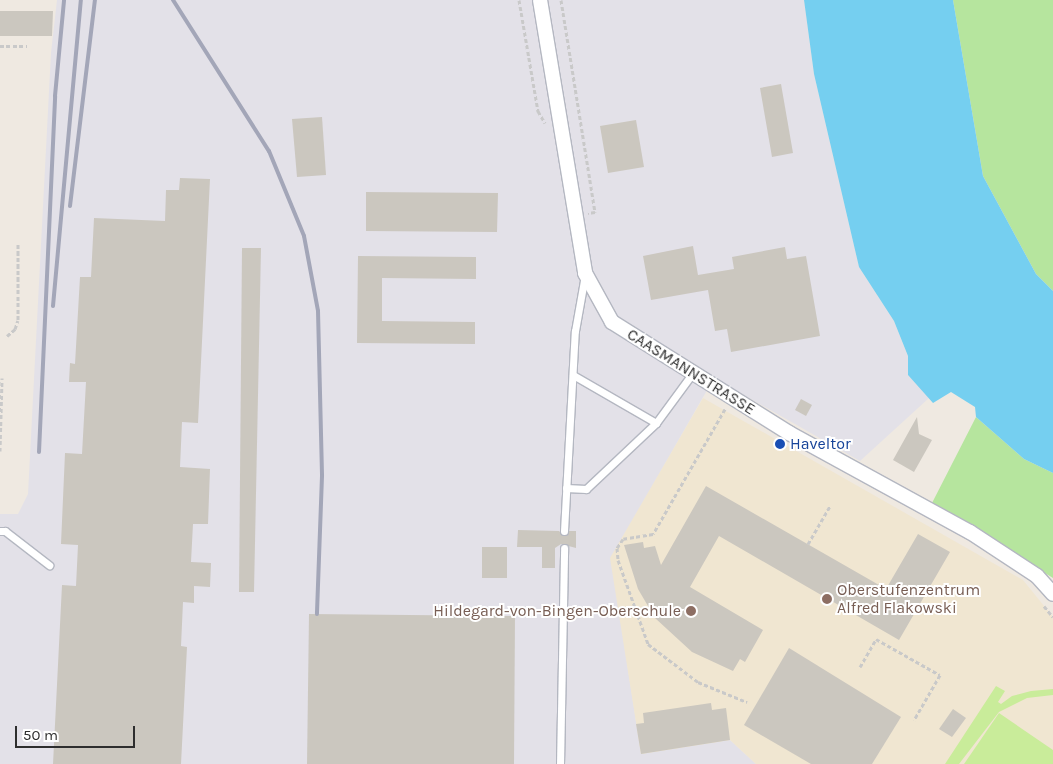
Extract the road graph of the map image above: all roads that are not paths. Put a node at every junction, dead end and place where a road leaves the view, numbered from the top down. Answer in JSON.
{"nodes":[{"id":1,"x":540,"y":0,"type":"edge"},
{"id":2,"x":585,"y":273,"type":"junction"},
{"id":3,"x":692,"y":374,"type":"junction"},
{"id":4,"x":573,"y":375,"type":"junction"},
{"id":5,"x":656,"y":423,"type":"junction"},
{"id":6,"x":566,"y":488,"type":"junction"},
{"id":7,"x":0,"y":531,"type":"edge"},
{"id":8,"x":564,"y":531,"type":"dead end"},
{"id":9,"x":564,"y":548,"type":"dead end"},
{"id":10,"x":49,"y":565,"type":"dead end"},
{"id":11,"x":1053,"y":594,"type":"edge"},
{"id":12,"x":560,"y":764,"type":"edge"}],
"edges":[{"from":1,"to":2,"type":"street","name":"CAASMANNSTRASSE"},
{"from":2,"to":3,"type":"street","name":"CAASMANNSTRASSE"},
{"from":2,"to":4,"type":"lane"},
{"from":3,"to":5,"type":"lane"},
{"from":3,"to":11,"type":"street","name":"CAASMANNSTRASSE"},
{"from":4,"to":5,"type":"lane"},
{"from":4,"to":6,"type":"lane"},
{"from":5,"to":6,"type":"lane"},
{"from":6,"to":8,"type":"lane"},
{"from":7,"to":10,"type":"lane"},
{"from":9,"to":12,"type":"lane"}]}
